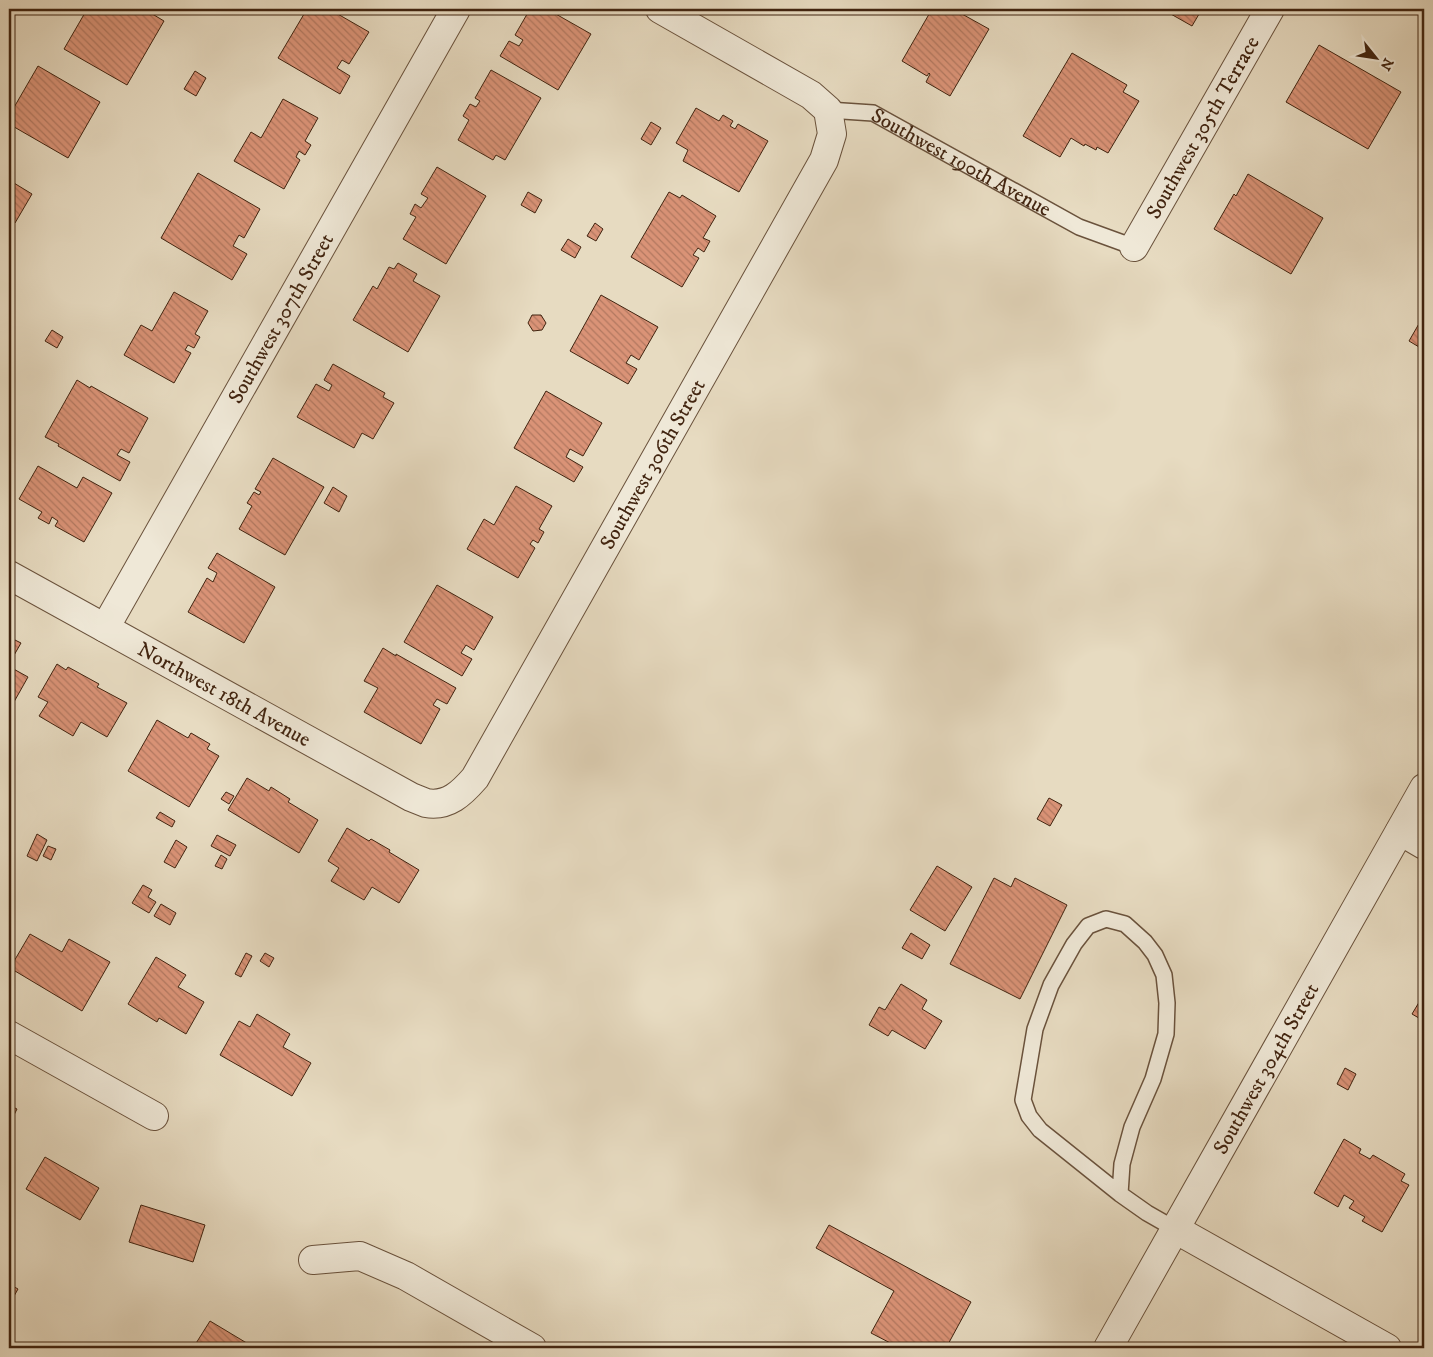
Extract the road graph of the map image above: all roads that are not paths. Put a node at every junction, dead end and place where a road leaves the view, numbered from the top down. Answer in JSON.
{"nodes":[{"id":1,"x":456,"y":9,"type":"edge"},
{"id":2,"x":660,"y":9,"type":"edge"},
{"id":3,"x":1270,"y":9,"type":"edge"},
{"id":4,"x":828,"y":110,"type":"junction"},
{"id":5,"x":1134,"y":246,"type":"joint"},
{"id":6,"x":9,"y":575,"type":"edge"},
{"id":7,"x":105,"y":628,"type":"junction"},
{"id":8,"x":1424,"y":788,"type":"edge"},
{"id":9,"x":444,"y":802,"type":"joint"},
{"id":10,"x":1400,"y":832,"type":"junction"},
{"id":11,"x":1424,"y":845,"type":"edge"},
{"id":12,"x":9,"y":1035,"type":"edge"},
{"id":13,"x":154,"y":1116,"type":"dead end"},
{"id":14,"x":1120,"y":1194,"type":"junction"},
{"id":15,"x":1176,"y":1229,"type":"junction"},
{"id":16,"x":312,"y":1260,"type":"dead end"},
{"id":17,"x":532,"y":1348,"type":"edge"},
{"id":18,"x":1108,"y":1348,"type":"edge"},
{"id":19,"x":1387,"y":1348,"type":"edge"}],
"edges":[{"from":1,"to":7,"type":"street","name":"Southwest 307th Street"},
{"from":2,"to":4,"type":"street"},
{"from":3,"to":5,"type":"street","name":"Southwest 305th Terrace"},
{"from":4,"to":5,"type":"lane","name":"Southwest 190th Avenue"},
{"from":4,"to":9,"type":"street","name":"Southwest 306th Street"},
{"from":6,"to":7,"type":"street","name":"Northwest 18th Avenue"},
{"from":7,"to":9,"type":"street","name":"Northwest 18th Avenue"},
{"from":8,"to":10,"type":"street","name":"Southwest 304th Street"},
{"from":10,"to":11,"type":"street"},
{"from":10,"to":15,"type":"street","name":"Southwest 304th Street"},
{"from":12,"to":13,"type":"street"},
{"from":14,"to":14,"type":"lane"},
{"from":14,"to":15,"type":"lane"},
{"from":15,"to":18,"type":"street","name":"Southwest 304th Street"},
{"from":15,"to":19,"type":"street"},
{"from":16,"to":17,"type":"street"}]}
